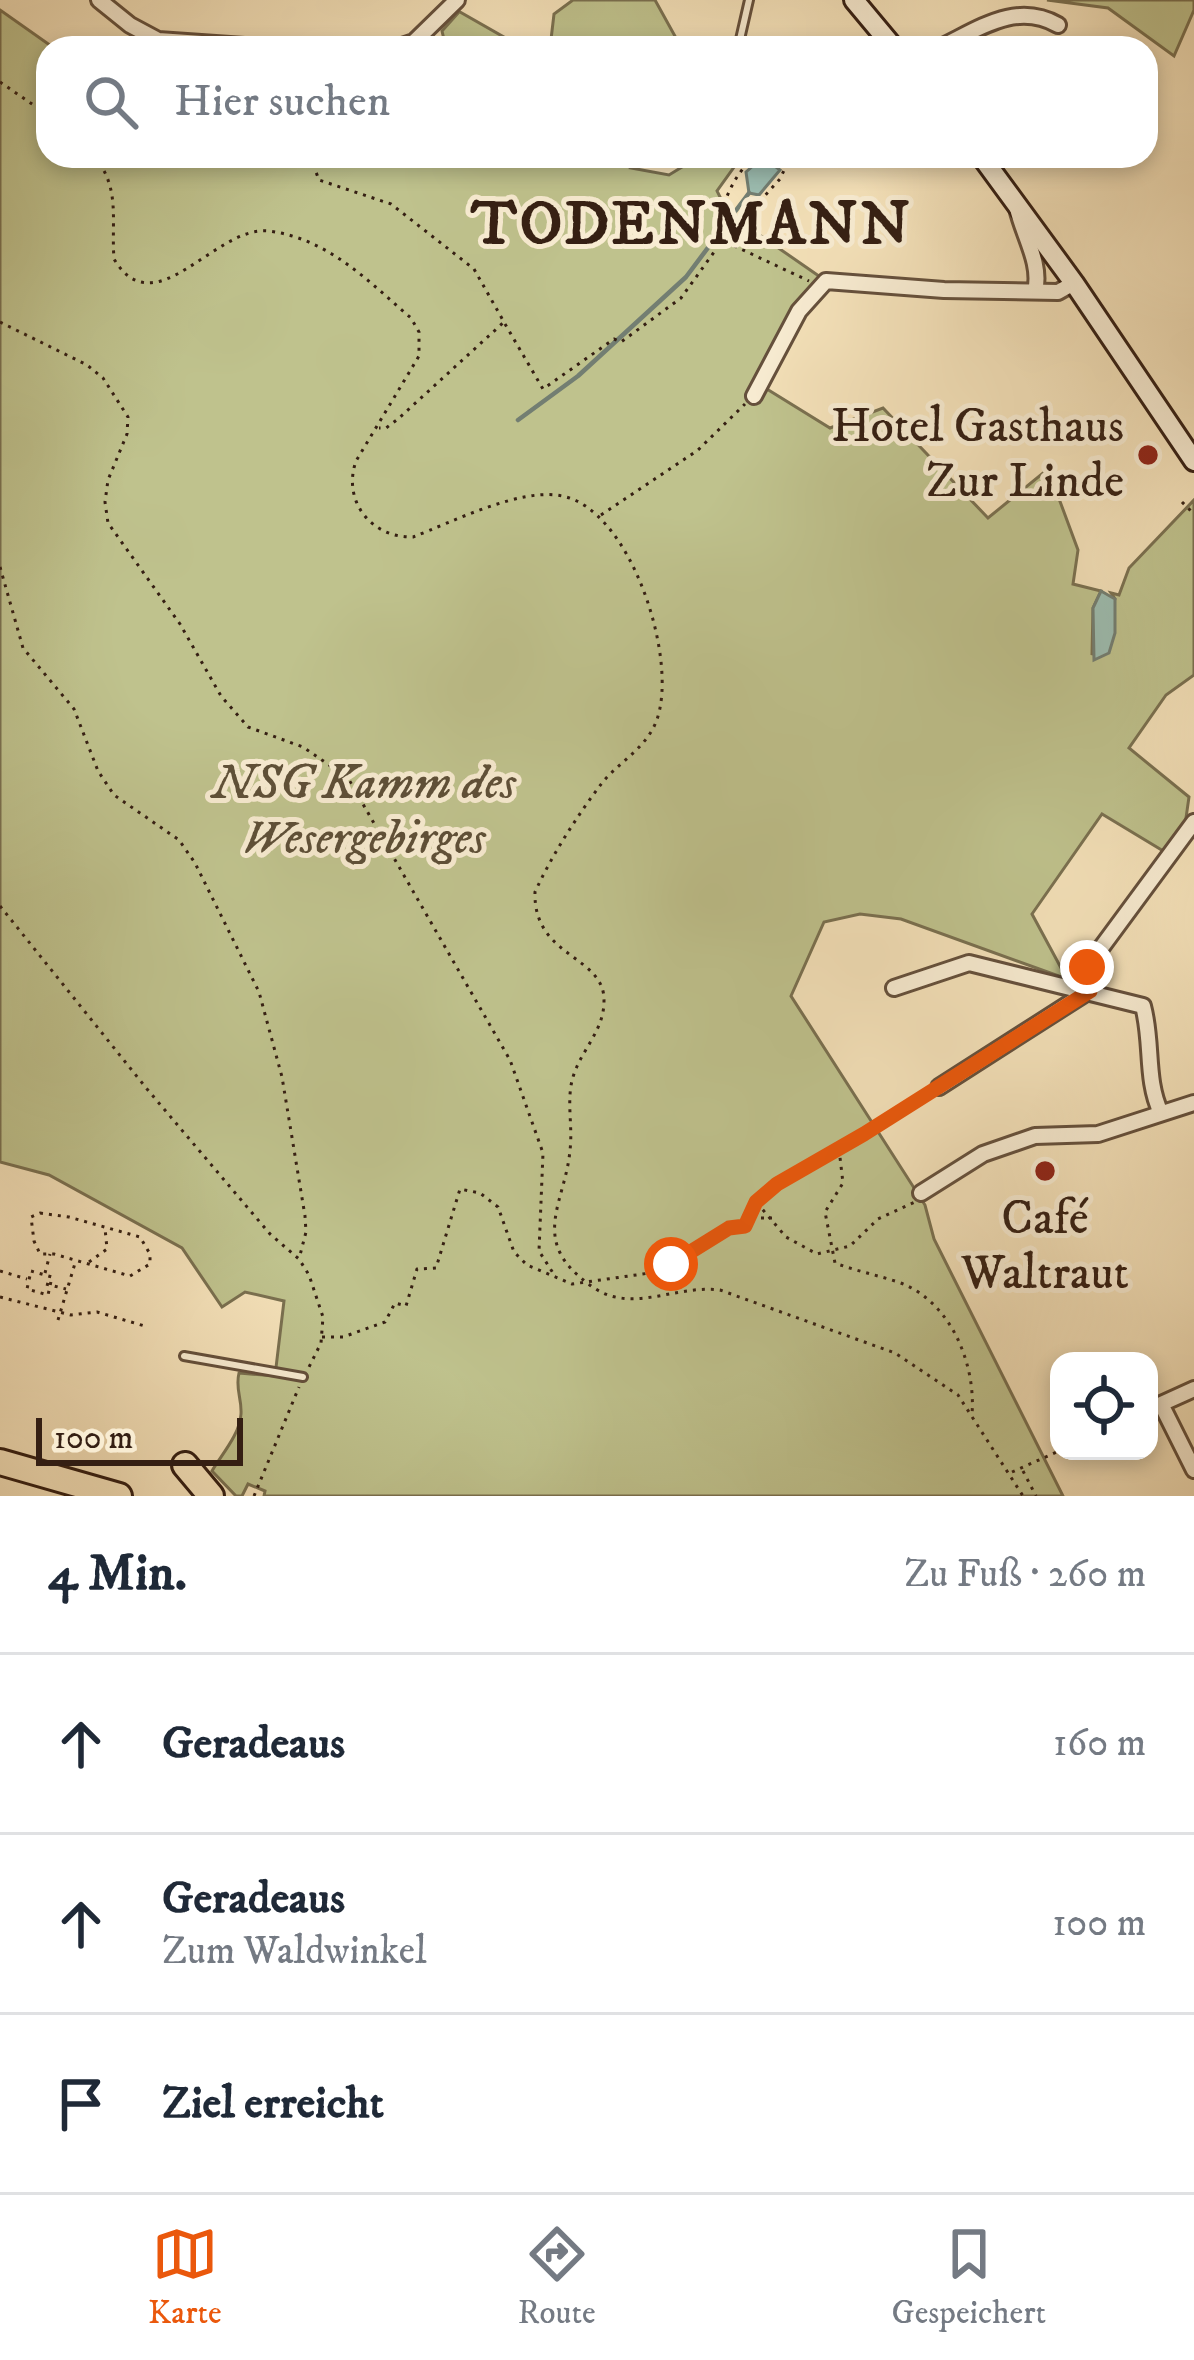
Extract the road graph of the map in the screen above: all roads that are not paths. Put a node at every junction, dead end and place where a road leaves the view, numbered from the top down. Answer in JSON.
{"nodes":[{"id":1,"x":99,"y":0,"type":"edge"},
{"id":2,"x":457,"y":0,"type":"edge"},
{"id":3,"x":749,"y":0,"type":"edge"},
{"id":4,"x":854,"y":0,"type":"edge"},
{"id":5,"x":1058,"y":25,"type":"dead end"},
{"id":6,"x":150,"y":36,"type":"edge"},
{"id":7,"x":420,"y":36,"type":"edge"},
{"id":8,"x":741,"y":36,"type":"edge"},
{"id":9,"x":884,"y":36,"type":"edge"},
{"id":10,"x":964,"y":36,"type":"edge"},
{"id":11,"x":990,"y":168,"type":"edge"},
{"id":12,"x":1016,"y":203,"type":"junction"},
{"id":13,"x":1073,"y":283,"type":"junction"},
{"id":14,"x":1035,"y":291,"type":"junction"},
{"id":15,"x":754,"y":396,"type":"road end"},
{"id":16,"x":1190,"y":447,"type":"edge"},
{"id":17,"x":1194,"y":822,"type":"edge"},
{"id":18,"x":894,"y":988,"type":"dead end"},
{"id":19,"x":1090,"y":991,"type":"junction"},
{"id":20,"x":940,"y":1087,"type":"road end"},
{"id":21,"x":1194,"y":1103,"type":"edge"},
{"id":22,"x":1161,"y":1113,"type":"junction"},
{"id":23,"x":921,"y":1193,"type":"road end"},
{"id":24,"x":184,"y":1356,"type":"dead end"},
{"id":25,"x":303,"y":1377,"type":"dead end"},
{"id":26,"x":1194,"y":1389,"type":"edge"},
{"id":27,"x":0,"y":1462,"type":"edge"},
{"id":28,"x":185,"y":1465,"type":"dead end"},
{"id":29,"x":1194,"y":1470,"type":"edge"},
{"id":30,"x":119,"y":1496,"type":"edge"},
{"id":31,"x":211,"y":1496,"type":"edge"}],
"edges":[{"from":1,"to":6,"type":"street"},
{"from":2,"to":7,"type":"street"},
{"from":3,"to":8,"type":"lane"},
{"from":4,"to":9,"type":"main road"},
{"from":5,"to":10,"type":"street"},
{"from":11,"to":12,"type":"main road"},
{"from":12,"to":13,"type":"main road"},
{"from":12,"to":14,"type":"street"},
{"from":13,"to":14,"type":"street"},
{"from":13,"to":16,"type":"main road"},
{"from":14,"to":15,"type":"street"},
{"from":17,"to":19,"type":"street"},
{"from":18,"to":19,"type":"street"},
{"from":19,"to":20,"type":"street"},
{"from":19,"to":22,"type":"street"},
{"from":21,"to":22,"type":"street"},
{"from":22,"to":23,"type":"street"},
{"from":24,"to":25,"type":"lane"},
{"from":26,"to":29,"type":"street"},
{"from":27,"to":30,"type":"highway"},
{"from":28,"to":31,"type":"highway"}]}
